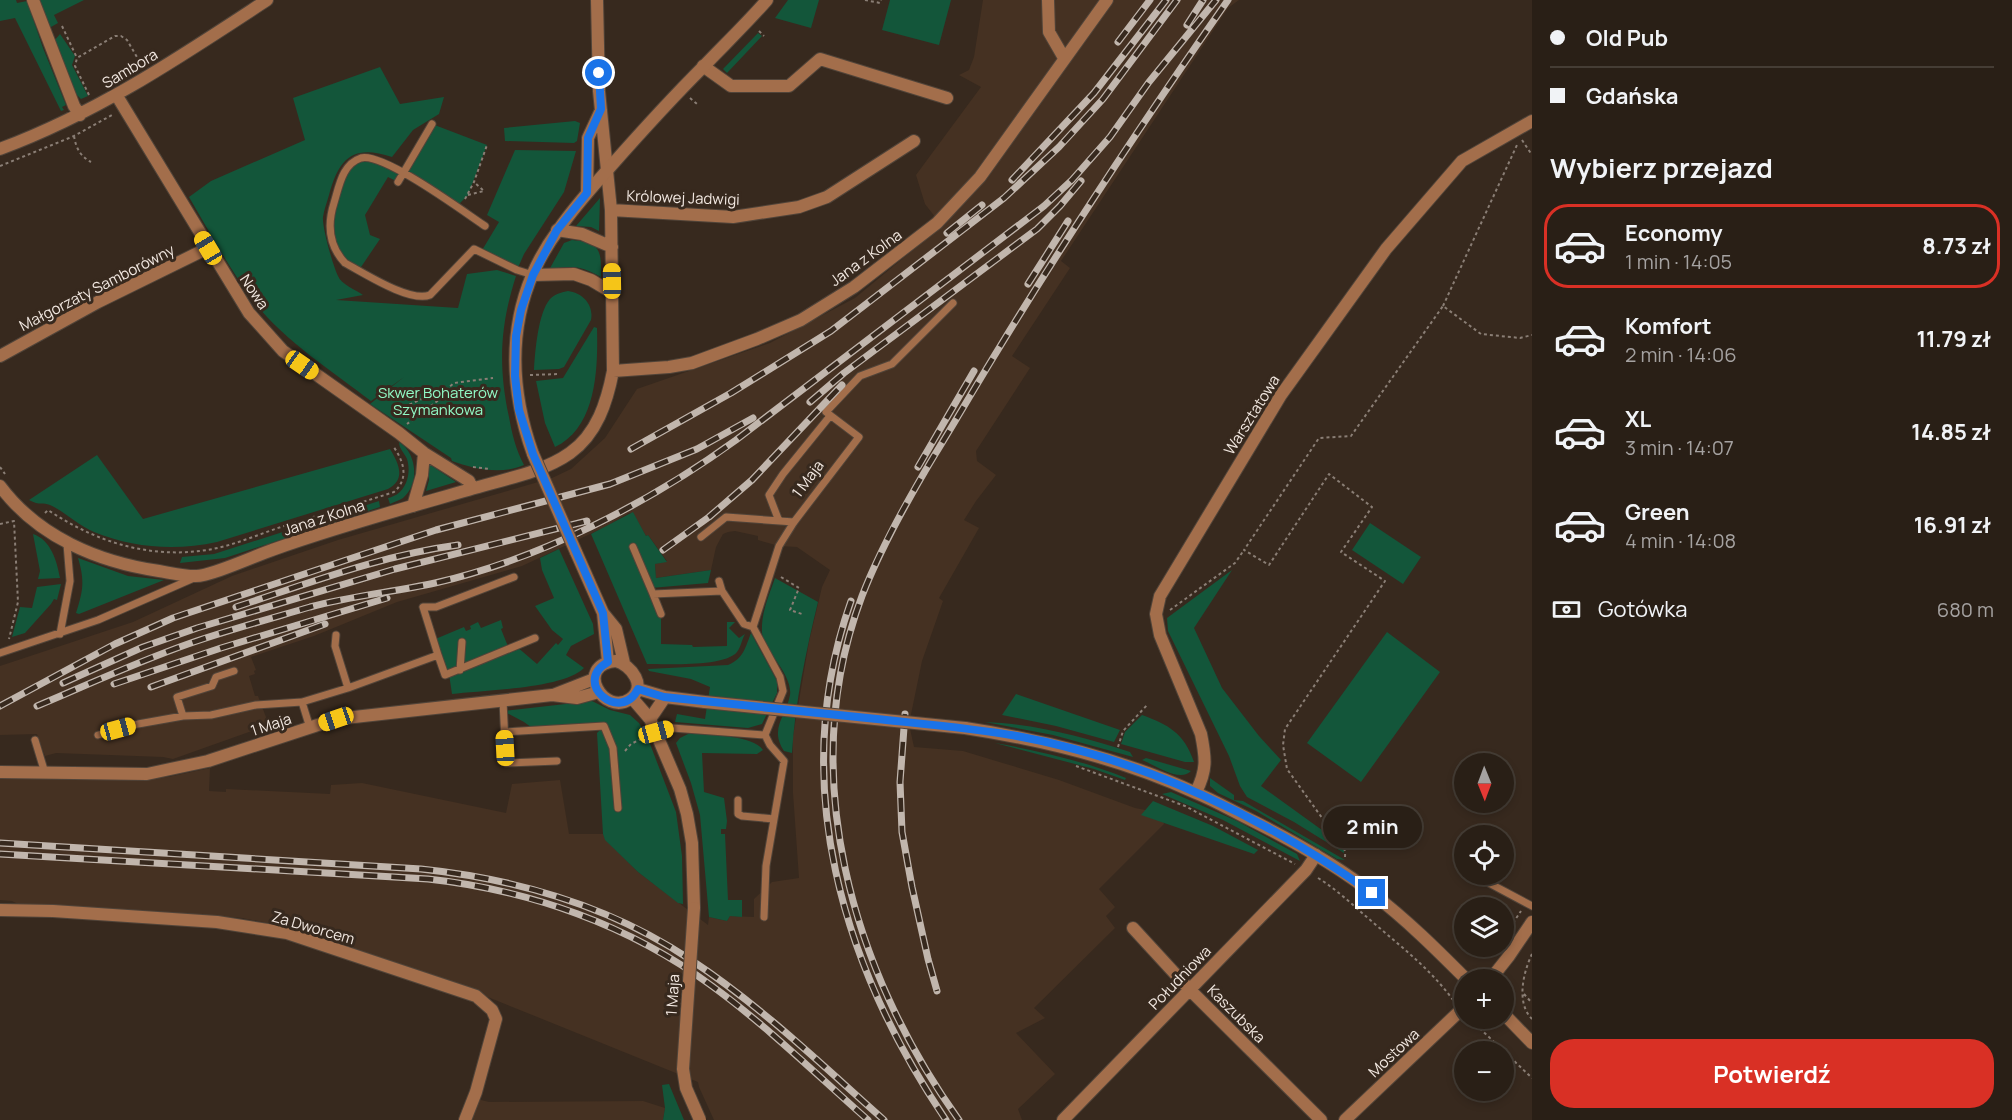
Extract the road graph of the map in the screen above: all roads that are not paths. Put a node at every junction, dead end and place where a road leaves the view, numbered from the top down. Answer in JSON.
{"nodes":[{"id":1,"x":33,"y":0,"type":"edge"},
{"id":2,"x":267,"y":0,"type":"edge"},
{"id":3,"x":597,"y":0,"type":"edge"},
{"id":4,"x":766,"y":0,"type":"edge"},
{"id":5,"x":1048,"y":0,"type":"edge"},
{"id":6,"x":1107,"y":0,"type":"edge"},
{"id":7,"x":1064,"y":58,"type":"junction"},
{"id":8,"x":703,"y":66,"type":"junction"},
{"id":9,"x":117,"y":96,"type":"junction"},
{"id":10,"x":947,"y":98,"type":"dead end"},
{"id":11,"x":601,"y":109,"type":"junction"},
{"id":12,"x":80,"y":115,"type":"junction"},
{"id":13,"x":1532,"y":121,"type":"edge"},
{"id":14,"x":432,"y":124,"type":"dead end"},
{"id":15,"x":914,"y":141,"type":"dead end"},
{"id":16,"x":0,"y":149,"type":"edge"},
{"id":17,"x":607,"y":170,"type":"junction"},
{"id":18,"x":404,"y":173,"type":"junction"},
{"id":19,"x":398,"y":182,"type":"dead end"},
{"id":20,"x":587,"y":193,"type":"junction"},
{"id":21,"x":611,"y":210,"type":"junction"},
{"id":22,"x":485,"y":226,"type":"dead end"},
{"id":23,"x":557,"y":230,"type":"junction"},
{"id":24,"x":208,"y":248,"type":"junction"},
{"id":25,"x":612,"y":248,"type":"junction"},
{"id":26,"x":533,"y":275,"type":"junction"},
{"id":27,"x":613,"y":293,"type":"junction"},
{"id":28,"x":953,"y":303,"type":"dead end"},
{"id":29,"x":0,"y":356,"type":"edge"},
{"id":30,"x":613,"y":371,"type":"junction"},
{"id":31,"x":831,"y":416,"type":"junction"},
{"id":32,"x":424,"y":453,"type":"junction"},
{"id":33,"x":0,"y":486,"type":"edge"},
{"id":34,"x":472,"y":488,"type":"junction"},
{"id":35,"x":413,"y":506,"type":"junction"},
{"id":36,"x":779,"y":521,"type":"junction"},
{"id":37,"x":794,"y":522,"type":"junction"},
{"id":38,"x":701,"y":537,"type":"dead end"},
{"id":39,"x":67,"y":544,"type":"junction"},
{"id":40,"x":633,"y":548,"type":"dead end"},
{"id":41,"x":198,"y":577,"type":"junction"},
{"id":42,"x":514,"y":577,"type":"dead end"},
{"id":43,"x":719,"y":581,"type":"dead end"},
{"id":44,"x":722,"y":591,"type":"junction"},
{"id":45,"x":653,"y":594,"type":"junction"},
{"id":46,"x":603,"y":613,"type":"junction"},
{"id":47,"x":660,"y":614,"type":"dead end"},
{"id":48,"x":753,"y":627,"type":"junction"},
{"id":49,"x":60,"y":634,"type":"junction"},
{"id":50,"x":336,"y":635,"type":"dead end"},
{"id":51,"x":535,"y":638,"type":"dead end"},
{"id":52,"x":462,"y":642,"type":"dead end"},
{"id":53,"x":0,"y":652,"type":"edge"},
{"id":54,"x":438,"y":655,"type":"junction"},
{"id":55,"x":608,"y":662,"type":"junction"},
{"id":56,"x":624,"y":663,"type":"junction"},
{"id":57,"x":460,"y":670,"type":"junction"},
{"id":58,"x":234,"y":671,"type":"dead end"},
{"id":59,"x":594,"y":679,"type":"junction"},
{"id":60,"x":348,"y":688,"type":"junction"},
{"id":61,"x":598,"y":693,"type":"junction"},
{"id":62,"x":635,"y":694,"type":"junction"},
{"id":63,"x":552,"y":695,"type":"junction"},
{"id":64,"x":664,"y":697,"type":"junction"},
{"id":65,"x":503,"y":701,"type":"junction"},
{"id":66,"x":302,"y":702,"type":"junction"},
{"id":67,"x":183,"y":716,"type":"junction"},
{"id":68,"x":650,"y":719,"type":"junction"},
{"id":69,"x":310,"y":728,"type":"junction"},
{"id":70,"x":505,"y":732,"type":"junction"},
{"id":71,"x":652,"y":734,"type":"junction"},
{"id":72,"x":98,"y":735,"type":"dead end"},
{"id":73,"x":765,"y":735,"type":"junction"},
{"id":74,"x":34,"y":740,"type":"dead end"},
{"id":75,"x":557,"y":761,"type":"dead end"},
{"id":76,"x":0,"y":772,"type":"edge"},
{"id":77,"x":45,"y":773,"type":"junction"},
{"id":78,"x":1196,"y":792,"type":"junction"},
{"id":79,"x":738,"y":800,"type":"dead end"},
{"id":80,"x":618,"y":808,"type":"dead end"},
{"id":81,"x":774,"y":819,"type":"junction"},
{"id":82,"x":1316,"y":855,"type":"junction"},
{"id":83,"x":1492,"y":885,"type":"edge"},
{"id":84,"x":1529,"y":905,"type":"edge"},
{"id":85,"x":0,"y":910,"type":"edge"},
{"id":86,"x":764,"y":917,"type":"dead end"},
{"id":87,"x":1532,"y":922,"type":"edge"},
{"id":88,"x":1132,"y":928,"type":"dead end"},
{"id":89,"x":1455,"y":969,"type":"edge"},
{"id":90,"x":1499,"y":969,"type":"edge"},
{"id":91,"x":1190,"y":990,"type":"junction"},
{"id":92,"x":1454,"y":1009,"type":"edge"},
{"id":93,"x":1514,"y":1024,"type":"edge"},
{"id":94,"x":1532,"y":1043,"type":"edge"},
{"id":95,"x":465,"y":1120,"type":"edge"},
{"id":96,"x":700,"y":1120,"type":"edge"},
{"id":97,"x":1063,"y":1120,"type":"edge"},
{"id":98,"x":1321,"y":1120,"type":"edge"},
{"id":99,"x":1344,"y":1120,"type":"edge"}],
"edges":[{"from":1,"to":12,"type":"street"},
{"from":2,"to":9,"type":"street","name":"Sambora"},
{"from":3,"to":11,"type":"street","name":"Jana z Kolna"},
{"from":4,"to":8,"type":"street"},
{"from":5,"to":7,"type":"street"},
{"from":6,"to":7,"type":"street","name":"Jana z Kolna"},
{"from":7,"to":30,"type":"street","name":"Jana z Kolna"},
{"from":8,"to":10,"type":"street"},
{"from":8,"to":17,"type":"street"},
{"from":9,"to":12,"type":"street","name":"Sambora"},
{"from":9,"to":24,"type":"street","name":"Nowa"},
{"from":11,"to":17,"type":"street","name":"Jana z Kolna"},
{"from":11,"to":20,"type":"street"},
{"from":12,"to":16,"type":"street","name":"Sambora"},
{"from":13,"to":78,"type":"street","name":"Warsztatowa"},
{"from":14,"to":18,"type":"lane"},
{"from":15,"to":21,"type":"street","name":"Królowej Jadwigi"},
{"from":17,"to":20,"type":"street"},
{"from":17,"to":21,"type":"street","name":"Jana z Kolna"},
{"from":18,"to":19,"type":"lane"},
{"from":18,"to":22,"type":"lane"},
{"from":18,"to":26,"type":"lane"},
{"from":20,"to":23,"type":"street"},
{"from":21,"to":25,"type":"street","name":"Jana z Kolna"},
{"from":23,"to":25,"type":"street"},
{"from":23,"to":26,"type":"street"},
{"from":24,"to":29,"type":"street","name":"Małgorzaty Samborówny"},
{"from":24,"to":32,"type":"street","name":"Nowa"},
{"from":25,"to":27,"type":"street","name":"Jana z Kolna"},
{"from":26,"to":27,"type":"street"},
{"from":26,"to":46,"type":"street","bridge":true},
{"from":27,"to":30,"type":"street","name":"Jana z Kolna"},
{"from":28,"to":31,"type":"lane"},
{"from":30,"to":34,"type":"street","name":"Jana z Kolna"},
{"from":31,"to":36,"type":"lane"},
{"from":31,"to":37,"type":"lane","name":"1 Maja"},
{"from":32,"to":34,"type":"street","name":"Nowa"},
{"from":32,"to":35,"type":"street"},
{"from":33,"to":39,"type":"street"},
{"from":34,"to":35,"type":"street","name":"Jana z Kolna"},
{"from":35,"to":41,"type":"street","name":"Jana z Kolna"},
{"from":36,"to":37,"type":"lane"},
{"from":36,"to":38,"type":"lane"},
{"from":37,"to":48,"type":"lane","name":"1 Maja"},
{"from":39,"to":41,"type":"street"},
{"from":39,"to":49,"type":"lane"},
{"from":40,"to":45,"type":"lane"},
{"from":41,"to":49,"type":"lane","name":"Jana z Kolna"},
{"from":42,"to":54,"type":"lane"},
{"from":43,"to":44,"type":"lane"},
{"from":44,"to":45,"type":"lane"},
{"from":44,"to":48,"type":"lane"},
{"from":45,"to":47,"type":"lane"},
{"from":46,"to":55,"type":"street"},
{"from":46,"to":56,"type":"street"},
{"from":48,"to":73,"type":"lane"},
{"from":49,"to":53,"type":"lane","name":"Jana z Kolna"},
{"from":50,"to":60,"type":"lane"},
{"from":51,"to":57,"type":"lane"},
{"from":52,"to":57,"type":"lane"},
{"from":54,"to":57,"type":"lane"},
{"from":54,"to":60,"type":"lane"},
{"from":55,"to":56,"type":"street"},
{"from":55,"to":59,"type":"street"},
{"from":56,"to":62,"type":"street"},
{"from":58,"to":67,"type":"lane"},
{"from":59,"to":61,"type":"street"},
{"from":59,"to":63,"type":"street"},
{"from":60,"to":66,"type":"lane"},
{"from":61,"to":62,"type":"street"},
{"from":61,"to":63,"type":"street"},
{"from":62,"to":64,"type":"street"},
{"from":62,"to":68,"type":"street","name":"1 Maja"},
{"from":63,"to":65,"type":"street","name":"1 Maja"},
{"from":64,"to":68,"type":"street"},
{"from":64,"to":78,"type":"street","bridge":true},
{"from":65,"to":69,"type":"street","name":"1 Maja"},
{"from":65,"to":70,"type":"lane"},
{"from":66,"to":67,"type":"lane"},
{"from":66,"to":69,"type":"lane"},
{"from":67,"to":72,"type":"lane"},
{"from":68,"to":71,"type":"street","name":"1 Maja"},
{"from":69,"to":77,"type":"street","name":"1 Maja"},
{"from":70,"to":75,"type":"lane"},
{"from":70,"to":80,"type":"lane"},
{"from":71,"to":73,"type":"lane"},
{"from":71,"to":96,"type":"street","name":"1 Maja","bridge":true},
{"from":73,"to":81,"type":"lane"},
{"from":74,"to":77,"type":"lane"},
{"from":76,"to":77,"type":"street","name":"1 Maja"},
{"from":78,"to":82,"type":"street"},
{"from":79,"to":81,"type":"lane"},
{"from":81,"to":86,"type":"lane"},
{"from":82,"to":89,"type":"street"},
{"from":82,"to":91,"type":"street","name":"Południowa"},
{"from":83,"to":84,"type":"lane"},
{"from":85,"to":95,"type":"street","name":"Za Dworcem"},
{"from":87,"to":90,"type":"street"},
{"from":88,"to":91,"type":"street","name":"Kaszubska"},
{"from":91,"to":97,"type":"street","name":"Południowa"},
{"from":91,"to":98,"type":"street","name":"Kaszubska"},
{"from":92,"to":99,"type":"street","name":"Mostowa"},
{"from":93,"to":94,"type":"street"}]}
